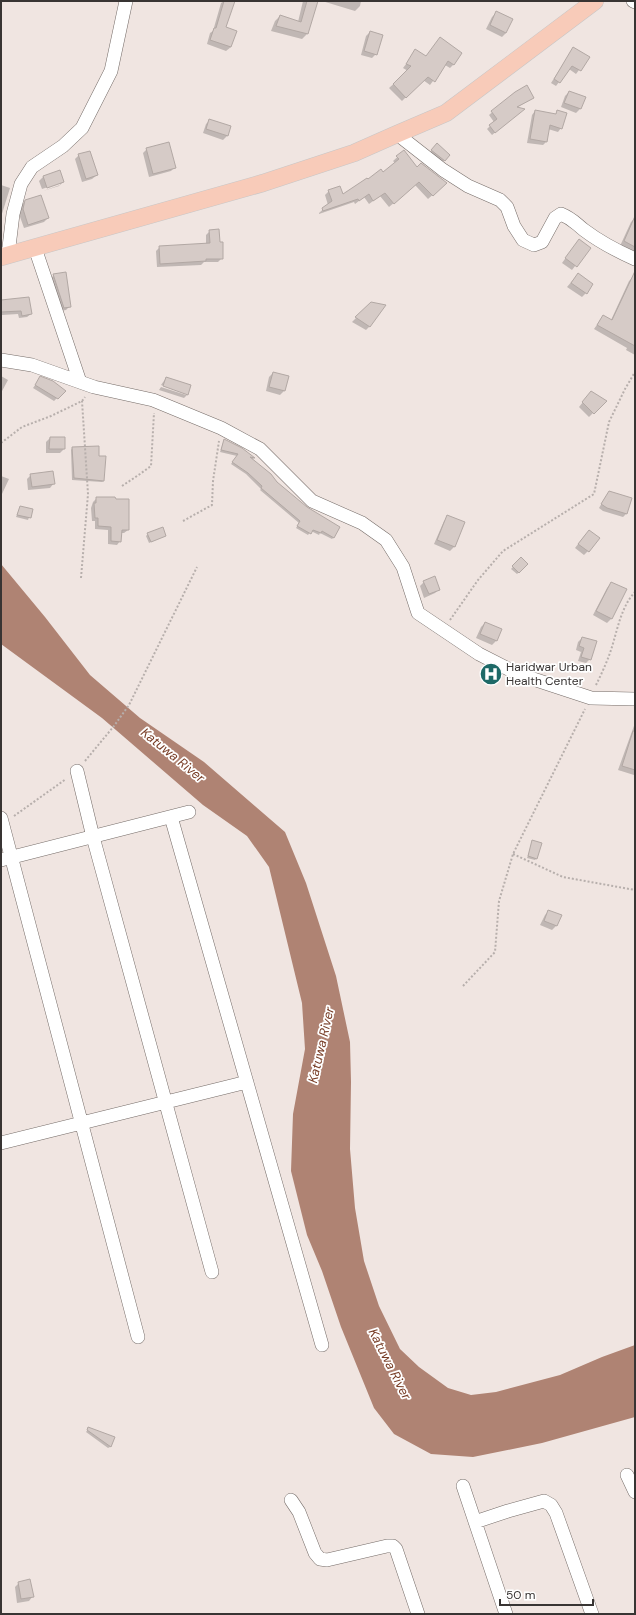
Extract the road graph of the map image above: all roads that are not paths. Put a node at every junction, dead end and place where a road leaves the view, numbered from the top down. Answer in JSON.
{"nodes":[{"id":1,"x":126,"y":1,"type":"edge"},
{"id":2,"x":596,"y":1,"type":"edge"},
{"id":3,"x":397,"y":134,"type":"junction"},
{"id":4,"x":35,"y":248,"type":"junction"},
{"id":5,"x":4,"y":256,"type":"edge"},
{"id":6,"x":635,"y":259,"type":"edge"},
{"id":7,"x":1,"y":360,"type":"edge"},
{"id":8,"x":80,"y":382,"type":"junction"},
{"id":9,"x":635,"y":699,"type":"edge"},
{"id":10,"x":77,"y":772,"type":"road end"},
{"id":11,"x":189,"y":812,"type":"dead end"},
{"id":12,"x":171,"y":817,"type":"junction"},
{"id":13,"x":2,"y":821,"type":"edge"},
{"id":14,"x":93,"y":837,"type":"junction"},
{"id":15,"x":6,"y":859,"type":"edge"},
{"id":16,"x":247,"y":1082,"type":"junction"},
{"id":17,"x":166,"y":1102,"type":"junction"},
{"id":18,"x":82,"y":1123,"type":"junction"},
{"id":19,"x":1,"y":1144,"type":"edge"},
{"id":20,"x":212,"y":1272,"type":"dead end"},
{"id":21,"x":138,"y":1337,"type":"dead end"},
{"id":22,"x":322,"y":1345,"type":"dead end"},
{"id":23,"x":627,"y":1476,"type":"dead end"},
{"id":24,"x":463,"y":1486,"type":"dead end"},
{"id":25,"x":635,"y":1492,"type":"edge"},
{"id":26,"x":291,"y":1500,"type":"dead end"},
{"id":27,"x":475,"y":1522,"type":"junction"},
{"id":28,"x":418,"y":1614,"type":"edge"},
{"id":29,"x":506,"y":1614,"type":"edge"},
{"id":30,"x":592,"y":1614,"type":"edge"}],
"edges":[{"from":1,"to":5,"type":"street"},
{"from":2,"to":3,"type":"main road"},
{"from":3,"to":4,"type":"main road"},
{"from":3,"to":6,"type":"street"},
{"from":4,"to":5,"type":"main road"},
{"from":4,"to":8,"type":"street"},
{"from":7,"to":8,"type":"street"},
{"from":8,"to":9,"type":"street"},
{"from":10,"to":14,"type":"street"},
{"from":11,"to":12,"type":"street"},
{"from":12,"to":14,"type":"street"},
{"from":12,"to":16,"type":"street"},
{"from":13,"to":15,"type":"street"},
{"from":14,"to":15,"type":"street"},
{"from":14,"to":17,"type":"street"},
{"from":15,"to":18,"type":"street"},
{"from":16,"to":17,"type":"street"},
{"from":16,"to":22,"type":"street"},
{"from":17,"to":18,"type":"street"},
{"from":17,"to":20,"type":"street"},
{"from":18,"to":19,"type":"street"},
{"from":18,"to":21,"type":"street"},
{"from":23,"to":25,"type":"street"},
{"from":24,"to":27,"type":"street"},
{"from":26,"to":28,"type":"street"},
{"from":27,"to":29,"type":"street"},
{"from":27,"to":30,"type":"street"}]}
